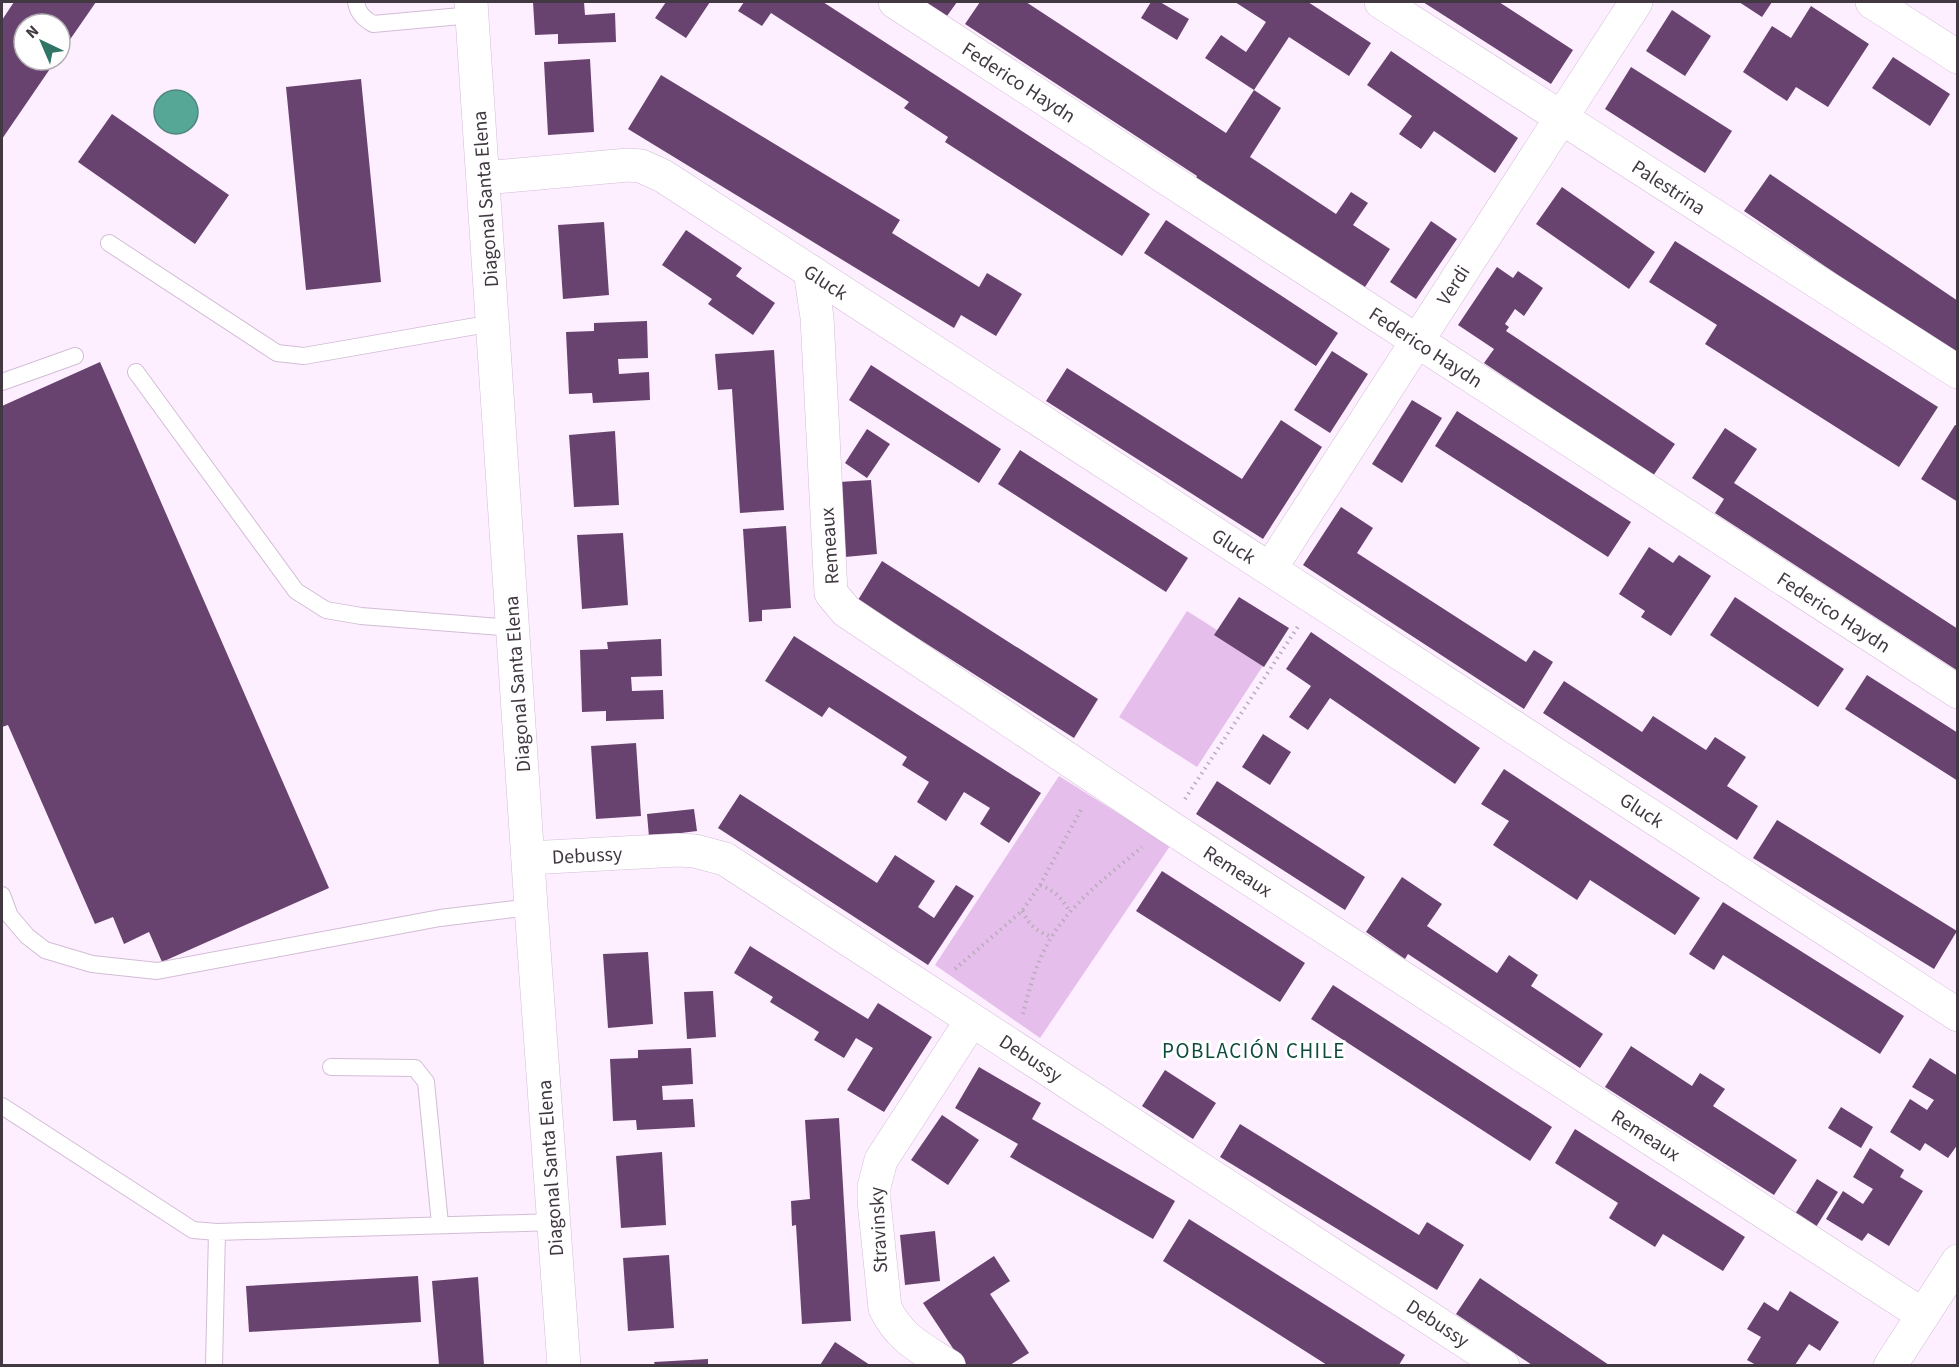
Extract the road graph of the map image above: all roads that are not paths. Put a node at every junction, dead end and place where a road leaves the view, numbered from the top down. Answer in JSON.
{"nodes":[{"id":1,"x":356,"y":2,"type":"edge"},
{"id":2,"x":895,"y":2,"type":"edge"},
{"id":3,"x":1381,"y":2,"type":"edge"},
{"id":4,"x":1636,"y":2,"type":"edge"},
{"id":5,"x":1872,"y":2,"type":"edge"},
{"id":6,"x":471,"y":8,"type":"edge"},
{"id":7,"x":1958,"y":57,"type":"edge"},
{"id":8,"x":1561,"y":118,"type":"junction"},
{"id":9,"x":484,"y":178,"type":"junction"},
{"id":10,"x":109,"y":243,"type":"dead end"},
{"id":11,"x":810,"y":271,"type":"junction"},
{"id":12,"x":493,"y":323,"type":"junction"},
{"id":13,"x":1417,"y":341,"type":"junction"},
{"id":14,"x":75,"y":356,"type":"dead end"},
{"id":15,"x":136,"y":372,"type":"dead end"},
{"id":16,"x":1958,"y":372,"type":"edge"},
{"id":17,"x":2,"y":382,"type":"edge"},
{"id":18,"x":1270,"y":569,"type":"junction"},
{"id":19,"x":513,"y":628,"type":"junction"},
{"id":20,"x":1958,"y":692,"type":"edge"},
{"id":21,"x":528,"y":858,"type":"junction"},
{"id":22,"x":2,"y":895,"type":"edge"},
{"id":23,"x":531,"y":907,"type":"junction"},
{"id":24,"x":1958,"y":1015,"type":"edge"},
{"id":25,"x":972,"y":1020,"type":"junction"},
{"id":26,"x":331,"y":1067,"type":"dead end"},
{"id":27,"x":2,"y":1106,"type":"edge"},
{"id":28,"x":555,"y":1222,"type":"junction"},
{"id":29,"x":440,"y":1224,"type":"junction"},
{"id":30,"x":217,"y":1232,"type":"junction"},
{"id":31,"x":1958,"y":1261,"type":"edge"},
{"id":32,"x":1923,"y":1315,"type":"junction"},
{"id":33,"x":214,"y":1365,"type":"edge"},
{"id":34,"x":564,"y":1365,"type":"edge"},
{"id":35,"x":949,"y":1365,"type":"edge"},
{"id":36,"x":1503,"y":1365,"type":"edge"},
{"id":37,"x":1890,"y":1365,"type":"edge"}],
"edges":[{"from":1,"to":6,"type":"lane"},
{"from":2,"to":13,"type":"street","name":"Federico Haydn"},
{"from":3,"to":8,"type":"street","name":"Palestrina"},
{"from":4,"to":8,"type":"street","name":"Verdi"},
{"from":5,"to":7,"type":"street"},
{"from":6,"to":9,"type":"street","name":"Diagonal Santa Elena"},
{"from":8,"to":13,"type":"street","name":"Verdi"},
{"from":8,"to":16,"type":"street","name":"Palestrina"},
{"from":9,"to":11,"type":"street","name":"Gluck"},
{"from":9,"to":12,"type":"street","name":"Diagonal Santa Elena"},
{"from":10,"to":12,"type":"lane"},
{"from":11,"to":18,"type":"street","name":"Gluck"},
{"from":11,"to":32,"type":"street","name":"Remeaux"},
{"from":12,"to":19,"type":"street","name":"Diagonal Santa Elena"},
{"from":13,"to":18,"type":"street","name":"Verdi"},
{"from":13,"to":20,"type":"street","name":"Federico Haydn"},
{"from":14,"to":17,"type":"lane"},
{"from":15,"to":19,"type":"lane"},
{"from":18,"to":24,"type":"street","name":"Gluck"},
{"from":19,"to":21,"type":"street","name":"Diagonal Santa Elena"},
{"from":21,"to":23,"type":"street","name":"Diagonal Santa Elena"},
{"from":21,"to":25,"type":"street","name":"Debussy"},
{"from":22,"to":23,"type":"lane"},
{"from":23,"to":28,"type":"street","name":"Diagonal Santa Elena"},
{"from":25,"to":35,"type":"street","name":"Stravinsky"},
{"from":25,"to":36,"type":"street","name":"Debussy"},
{"from":26,"to":29,"type":"lane"},
{"from":27,"to":30,"type":"lane"},
{"from":28,"to":29,"type":"lane"},
{"from":28,"to":34,"type":"street","name":"Diagonal Santa Elena"},
{"from":29,"to":30,"type":"lane"},
{"from":30,"to":33,"type":"lane"},
{"from":31,"to":32,"type":"street"},
{"from":32,"to":37,"type":"street"}]}
